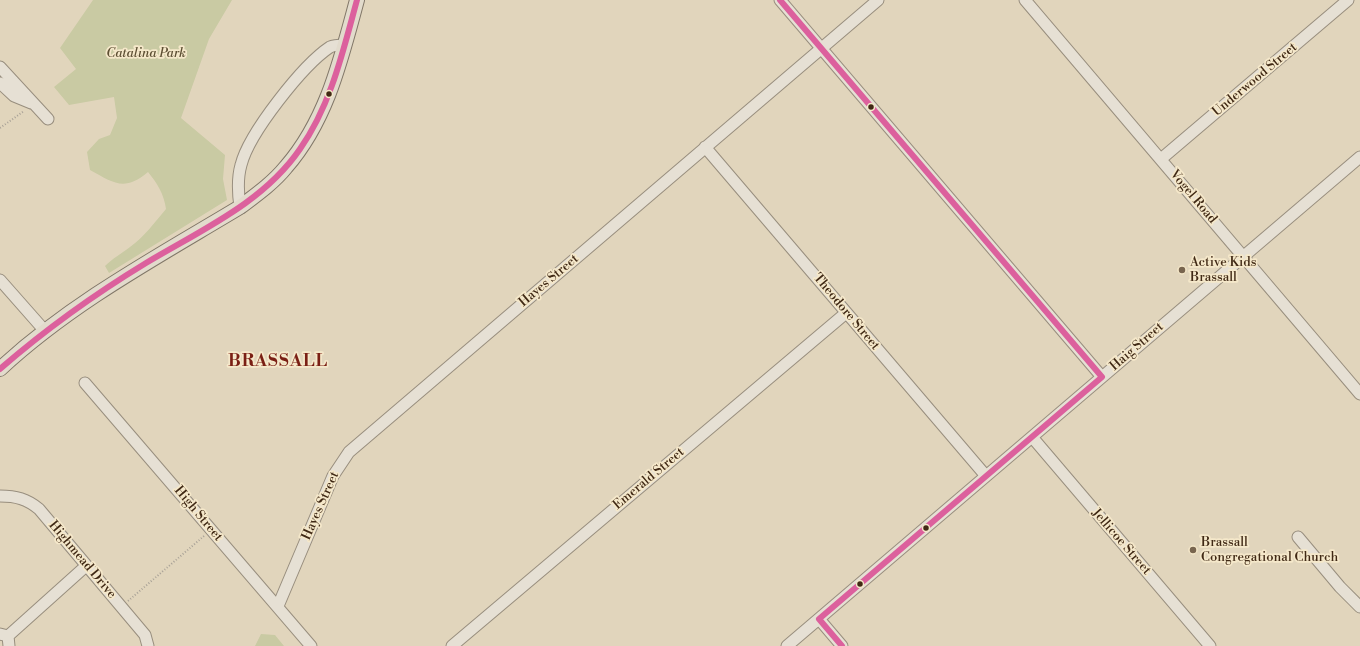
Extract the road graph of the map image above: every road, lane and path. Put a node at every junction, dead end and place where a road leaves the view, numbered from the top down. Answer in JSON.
{"nodes":[{"id":1,"x":357,"y":0,"type":"edge"},
{"id":2,"x":780,"y":0,"type":"edge"},
{"id":3,"x":878,"y":0,"type":"edge"},
{"id":4,"x":1025,"y":0,"type":"edge"},
{"id":5,"x":1348,"y":0,"type":"edge"},
{"id":6,"x":345,"y":44,"type":"junction"},
{"id":7,"x":822,"y":48,"type":"junction"},
{"id":8,"x":0,"y":67,"type":"edge"},
{"id":9,"x":0,"y":83,"type":"edge"},
{"id":10,"x":31,"y":103,"type":"junction"},
{"id":11,"x":48,"y":119,"type":"dead end"},
{"id":12,"x":0,"y":128,"type":"edge"},
{"id":13,"x":705,"y":147,"type":"junction"},
{"id":14,"x":1360,"y":157,"type":"edge"},
{"id":15,"x":1161,"y":159,"type":"junction"},
{"id":16,"x":240,"y":207,"type":"junction"},
{"id":17,"x":1243,"y":256,"type":"junction"},
{"id":18,"x":0,"y":280,"type":"edge"},
{"id":19,"x":846,"y":313,"type":"junction"},
{"id":20,"x":45,"y":331,"type":"junction"},
{"id":21,"x":0,"y":369,"type":"edge"},
{"id":22,"x":1102,"y":377,"type":"junction"},
{"id":23,"x":84,"y":383,"type":"dead end"},
{"id":24,"x":1360,"y":394,"type":"edge"},
{"id":25,"x":1032,"y":437,"type":"junction"},
{"id":26,"x":986,"y":476,"type":"junction"},
{"id":27,"x":0,"y":496,"type":"edge"},
{"id":28,"x":206,"y":534,"type":"dead end"},
{"id":29,"x":1298,"y":537,"type":"dead end"},
{"id":30,"x":86,"y":566,"type":"junction"},
{"id":31,"x":278,"y":606,"type":"junction"},
{"id":32,"x":121,"y":607,"type":"junction"},
{"id":33,"x":1360,"y":607,"type":"edge"},
{"id":34,"x":819,"y":619,"type":"junction"},
{"id":35,"x":6,"y":639,"type":"edge"},
{"id":36,"x":148,"y":646,"type":"edge"},
{"id":37,"x":311,"y":646,"type":"edge"},
{"id":38,"x":452,"y":646,"type":"edge"},
{"id":39,"x":787,"y":646,"type":"edge"},
{"id":40,"x":842,"y":646,"type":"edge"},
{"id":41,"x":1210,"y":646,"type":"edge"}],
"edges":[{"from":1,"to":6,"type":"main road"},
{"from":2,"to":7,"type":"street"},
{"from":3,"to":7,"type":"street","name":"Hayes Street"},
{"from":4,"to":15,"type":"street","name":"Vogel Road"},
{"from":5,"to":15,"type":"street","name":"Underwood Street"},
{"from":6,"to":16,"type":"main road"},
{"from":6,"to":16,"type":"street"},
{"from":7,"to":13,"type":"street","name":"Hayes Street"},
{"from":7,"to":22,"type":"street"},
{"from":8,"to":10,"type":"street"},
{"from":9,"to":10,"type":"street"},
{"from":10,"to":11,"type":"street"},
{"from":10,"to":12,"type":"path"},
{"from":13,"to":19,"type":"street","name":"Theodore Street"},
{"from":13,"to":31,"type":"street","name":"Hayes Street"},
{"from":14,"to":17,"type":"street","name":"Haig Street"},
{"from":15,"to":17,"type":"street","name":"Vogel Road"},
{"from":16,"to":20,"type":"main road"},
{"from":17,"to":22,"type":"street","name":"Haig Street"},
{"from":17,"to":24,"type":"street","name":"Vogel Road"},
{"from":18,"to":20,"type":"street"},
{"from":19,"to":26,"type":"street","name":"Theodore Street"},
{"from":19,"to":38,"type":"street","name":"Emerald Street"},
{"from":20,"to":21,"type":"main road"},
{"from":22,"to":25,"type":"street","name":"Haig Street"},
{"from":23,"to":31,"type":"street","name":"High Street"},
{"from":25,"to":26,"type":"street","name":"Haig Street"},
{"from":25,"to":41,"type":"street","name":"Jellicoe Street"},
{"from":26,"to":34,"type":"street","name":"Haig Street"},
{"from":27,"to":30,"type":"street","name":"Highmead Drive"},
{"from":28,"to":32,"type":"path"},
{"from":29,"to":33,"type":"street"},
{"from":30,"to":32,"type":"street","name":"Highmead Drive"},
{"from":30,"to":35,"type":"street"},
{"from":31,"to":37,"type":"street","name":"High Street"},
{"from":32,"to":36,"type":"street","name":"Highmead Drive"},
{"from":34,"to":39,"type":"street","name":"Haig Street"},
{"from":34,"to":40,"type":"street"}]}
